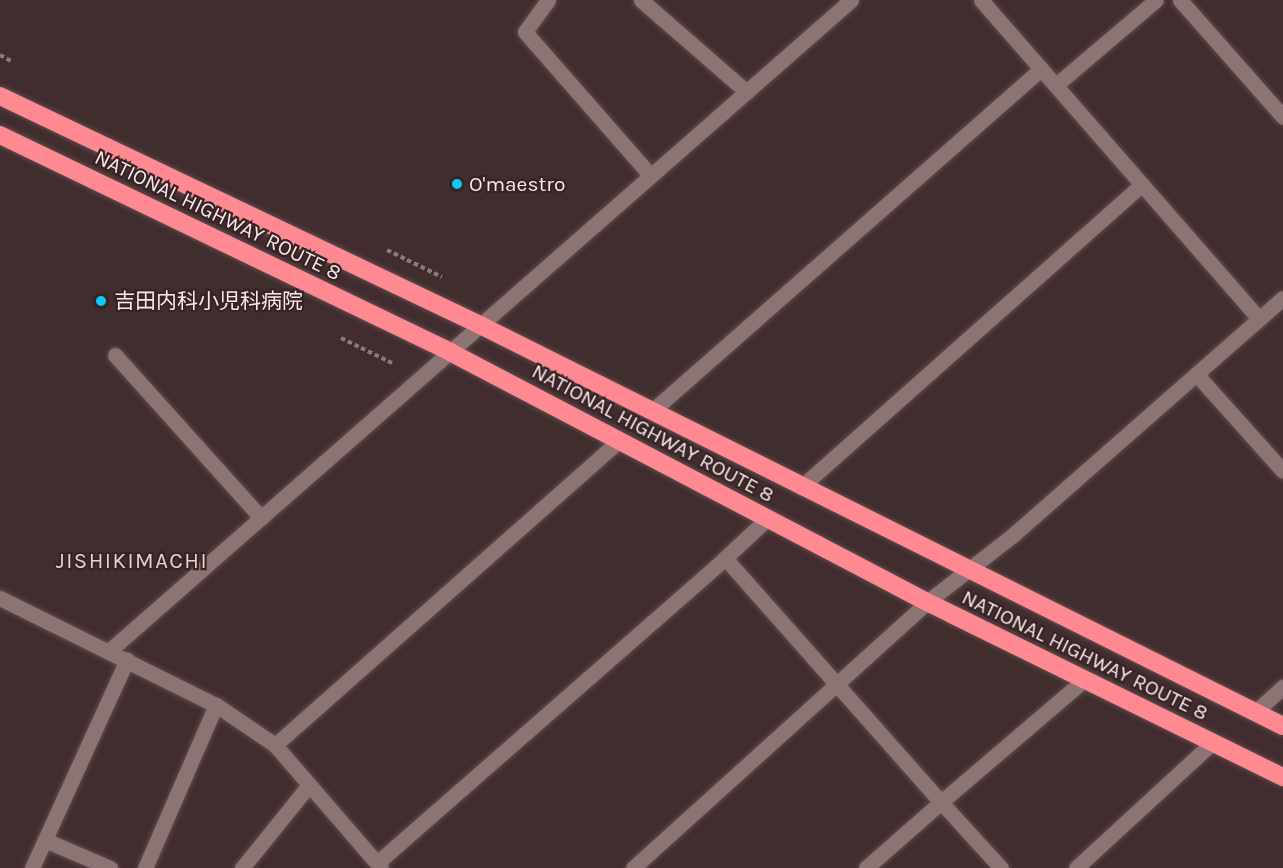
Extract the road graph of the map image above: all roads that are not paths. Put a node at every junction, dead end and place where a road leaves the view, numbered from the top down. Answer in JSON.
{"nodes":[{"id":1,"x":548,"y":0,"type":"edge"},
{"id":2,"x":641,"y":0,"type":"edge"},
{"id":3,"x":851,"y":0,"type":"edge"},
{"id":4,"x":981,"y":0,"type":"edge"},
{"id":5,"x":1156,"y":0,"type":"edge"},
{"id":6,"x":1180,"y":0,"type":"edge"},
{"id":7,"x":1041,"y":69,"type":"junction"},
{"id":8,"x":1056,"y":85,"type":"junction"},
{"id":9,"x":747,"y":92,"type":"junction"},
{"id":10,"x":0,"y":96,"type":"edge"},
{"id":11,"x":1283,"y":117,"type":"edge"},
{"id":12,"x":0,"y":135,"type":"edge"},
{"id":13,"x":651,"y":176,"type":"junction"},
{"id":14,"x":1142,"y":184,"type":"junction"},
{"id":15,"x":1283,"y":297,"type":"edge"},
{"id":16,"x":1259,"y":319,"type":"junction"},
{"id":17,"x":482,"y":326,"type":"junction"},
{"id":18,"x":450,"y":352,"type":"junction"},
{"id":19,"x":115,"y":356,"type":"dead end"},
{"id":20,"x":1197,"y":376,"type":"junction"},
{"id":21,"x":652,"y":411,"type":"junction"},
{"id":22,"x":620,"y":441,"type":"junction"},
{"id":23,"x":1283,"y":471,"type":"edge"},
{"id":24,"x":801,"y":487,"type":"junction"},
{"id":25,"x":261,"y":518,"type":"junction"},
{"id":26,"x":768,"y":518,"type":"junction"},
{"id":27,"x":724,"y":558,"type":"junction"},
{"id":28,"x":969,"y":571,"type":"junction"},
{"id":29,"x":0,"y":598,"type":"edge"},
{"id":30,"x":927,"y":602,"type":"junction"},
{"id":31,"x":109,"y":651,"type":"junction"},
{"id":32,"x":127,"y":660,"type":"junction"},
{"id":33,"x":1085,"y":679,"type":"junction"},
{"id":34,"x":838,"y":684,"type":"junction"},
{"id":35,"x":1283,"y":687,"type":"edge"},
{"id":36,"x":216,"y":705,"type":"junction"},
{"id":37,"x":1255,"y":712,"type":"junction"},
{"id":38,"x":1283,"y":726,"type":"edge"},
{"id":39,"x":1213,"y":742,"type":"junction"},
{"id":40,"x":275,"y":745,"type":"junction"},
{"id":41,"x":1283,"y":777,"type":"edge"},
{"id":42,"x":309,"y":785,"type":"junction"},
{"id":43,"x":941,"y":802,"type":"junction"},
{"id":44,"x":45,"y":840,"type":"junction"},
{"id":45,"x":379,"y":866,"type":"edge"},
{"id":46,"x":32,"y":868,"type":"edge"},
{"id":47,"x":110,"y":868,"type":"edge"},
{"id":48,"x":145,"y":868,"type":"edge"},
{"id":49,"x":242,"y":868,"type":"edge"},
{"id":50,"x":633,"y":868,"type":"edge"},
{"id":51,"x":866,"y":868,"type":"edge"},
{"id":52,"x":1001,"y":868,"type":"edge"},
{"id":53,"x":1076,"y":868,"type":"edge"}],
"edges":[{"from":1,"to":13,"type":"street"},
{"from":2,"to":9,"type":"street"},
{"from":3,"to":9,"type":"street"},
{"from":4,"to":7,"type":"street"},
{"from":5,"to":8,"type":"street"},
{"from":6,"to":11,"type":"street"},
{"from":7,"to":8,"type":"street"},
{"from":7,"to":21,"type":"street"},
{"from":8,"to":14,"type":"street"},
{"from":9,"to":13,"type":"street"},
{"from":10,"to":17,"type":"highway","name":"NATIONAL HIGHWAY ROUTE 8"},
{"from":12,"to":18,"type":"highway","name":"NATIONAL HIGHWAY ROUTE 8"},
{"from":13,"to":17,"type":"street"},
{"from":14,"to":16,"type":"street"},
{"from":14,"to":24,"type":"street"},
{"from":15,"to":16,"type":"street"},
{"from":16,"to":20,"type":"street"},
{"from":17,"to":18,"type":"street"},
{"from":17,"to":21,"type":"highway","name":"NATIONAL HIGHWAY ROUTE 8"},
{"from":18,"to":22,"type":"highway","name":"NATIONAL HIGHWAY ROUTE 8"},
{"from":18,"to":25,"type":"street"},
{"from":19,"to":25,"type":"street"},
{"from":20,"to":23,"type":"street"},
{"from":20,"to":28,"type":"street"},
{"from":21,"to":24,"type":"highway","name":"NATIONAL HIGHWAY ROUTE 8"},
{"from":22,"to":26,"type":"highway","name":"NATIONAL HIGHWAY ROUTE 8"},
{"from":22,"to":40,"type":"street"},
{"from":24,"to":28,"type":"highway","name":"NATIONAL HIGHWAY ROUTE 8"},
{"from":25,"to":31,"type":"street"},
{"from":26,"to":27,"type":"street"},
{"from":26,"to":30,"type":"highway","name":"NATIONAL HIGHWAY ROUTE 8"},
{"from":27,"to":34,"type":"street"},
{"from":27,"to":45,"type":"street"},
{"from":28,"to":30,"type":"street"},
{"from":28,"to":37,"type":"highway","name":"NATIONAL HIGHWAY ROUTE 8"},
{"from":29,"to":31,"type":"street"},
{"from":30,"to":33,"type":"highway","name":"NATIONAL HIGHWAY ROUTE 8"},
{"from":30,"to":34,"type":"street"},
{"from":31,"to":32,"type":"street"},
{"from":32,"to":36,"type":"street"},
{"from":32,"to":44,"type":"street"},
{"from":33,"to":39,"type":"highway","name":"NATIONAL HIGHWAY ROUTE 8"},
{"from":33,"to":43,"type":"street"},
{"from":34,"to":43,"type":"street"},
{"from":34,"to":50,"type":"street"},
{"from":35,"to":37,"type":"street"},
{"from":36,"to":40,"type":"street"},
{"from":36,"to":48,"type":"street"},
{"from":37,"to":38,"type":"highway","name":"NATIONAL HIGHWAY ROUTE 8"},
{"from":39,"to":41,"type":"highway","name":"NATIONAL HIGHWAY ROUTE 8"},
{"from":39,"to":53,"type":"street"},
{"from":40,"to":42,"type":"street"},
{"from":42,"to":45,"type":"street"},
{"from":42,"to":49,"type":"street"},
{"from":43,"to":51,"type":"street"},
{"from":43,"to":52,"type":"street"},
{"from":44,"to":46,"type":"street"},
{"from":44,"to":47,"type":"street"}]}
